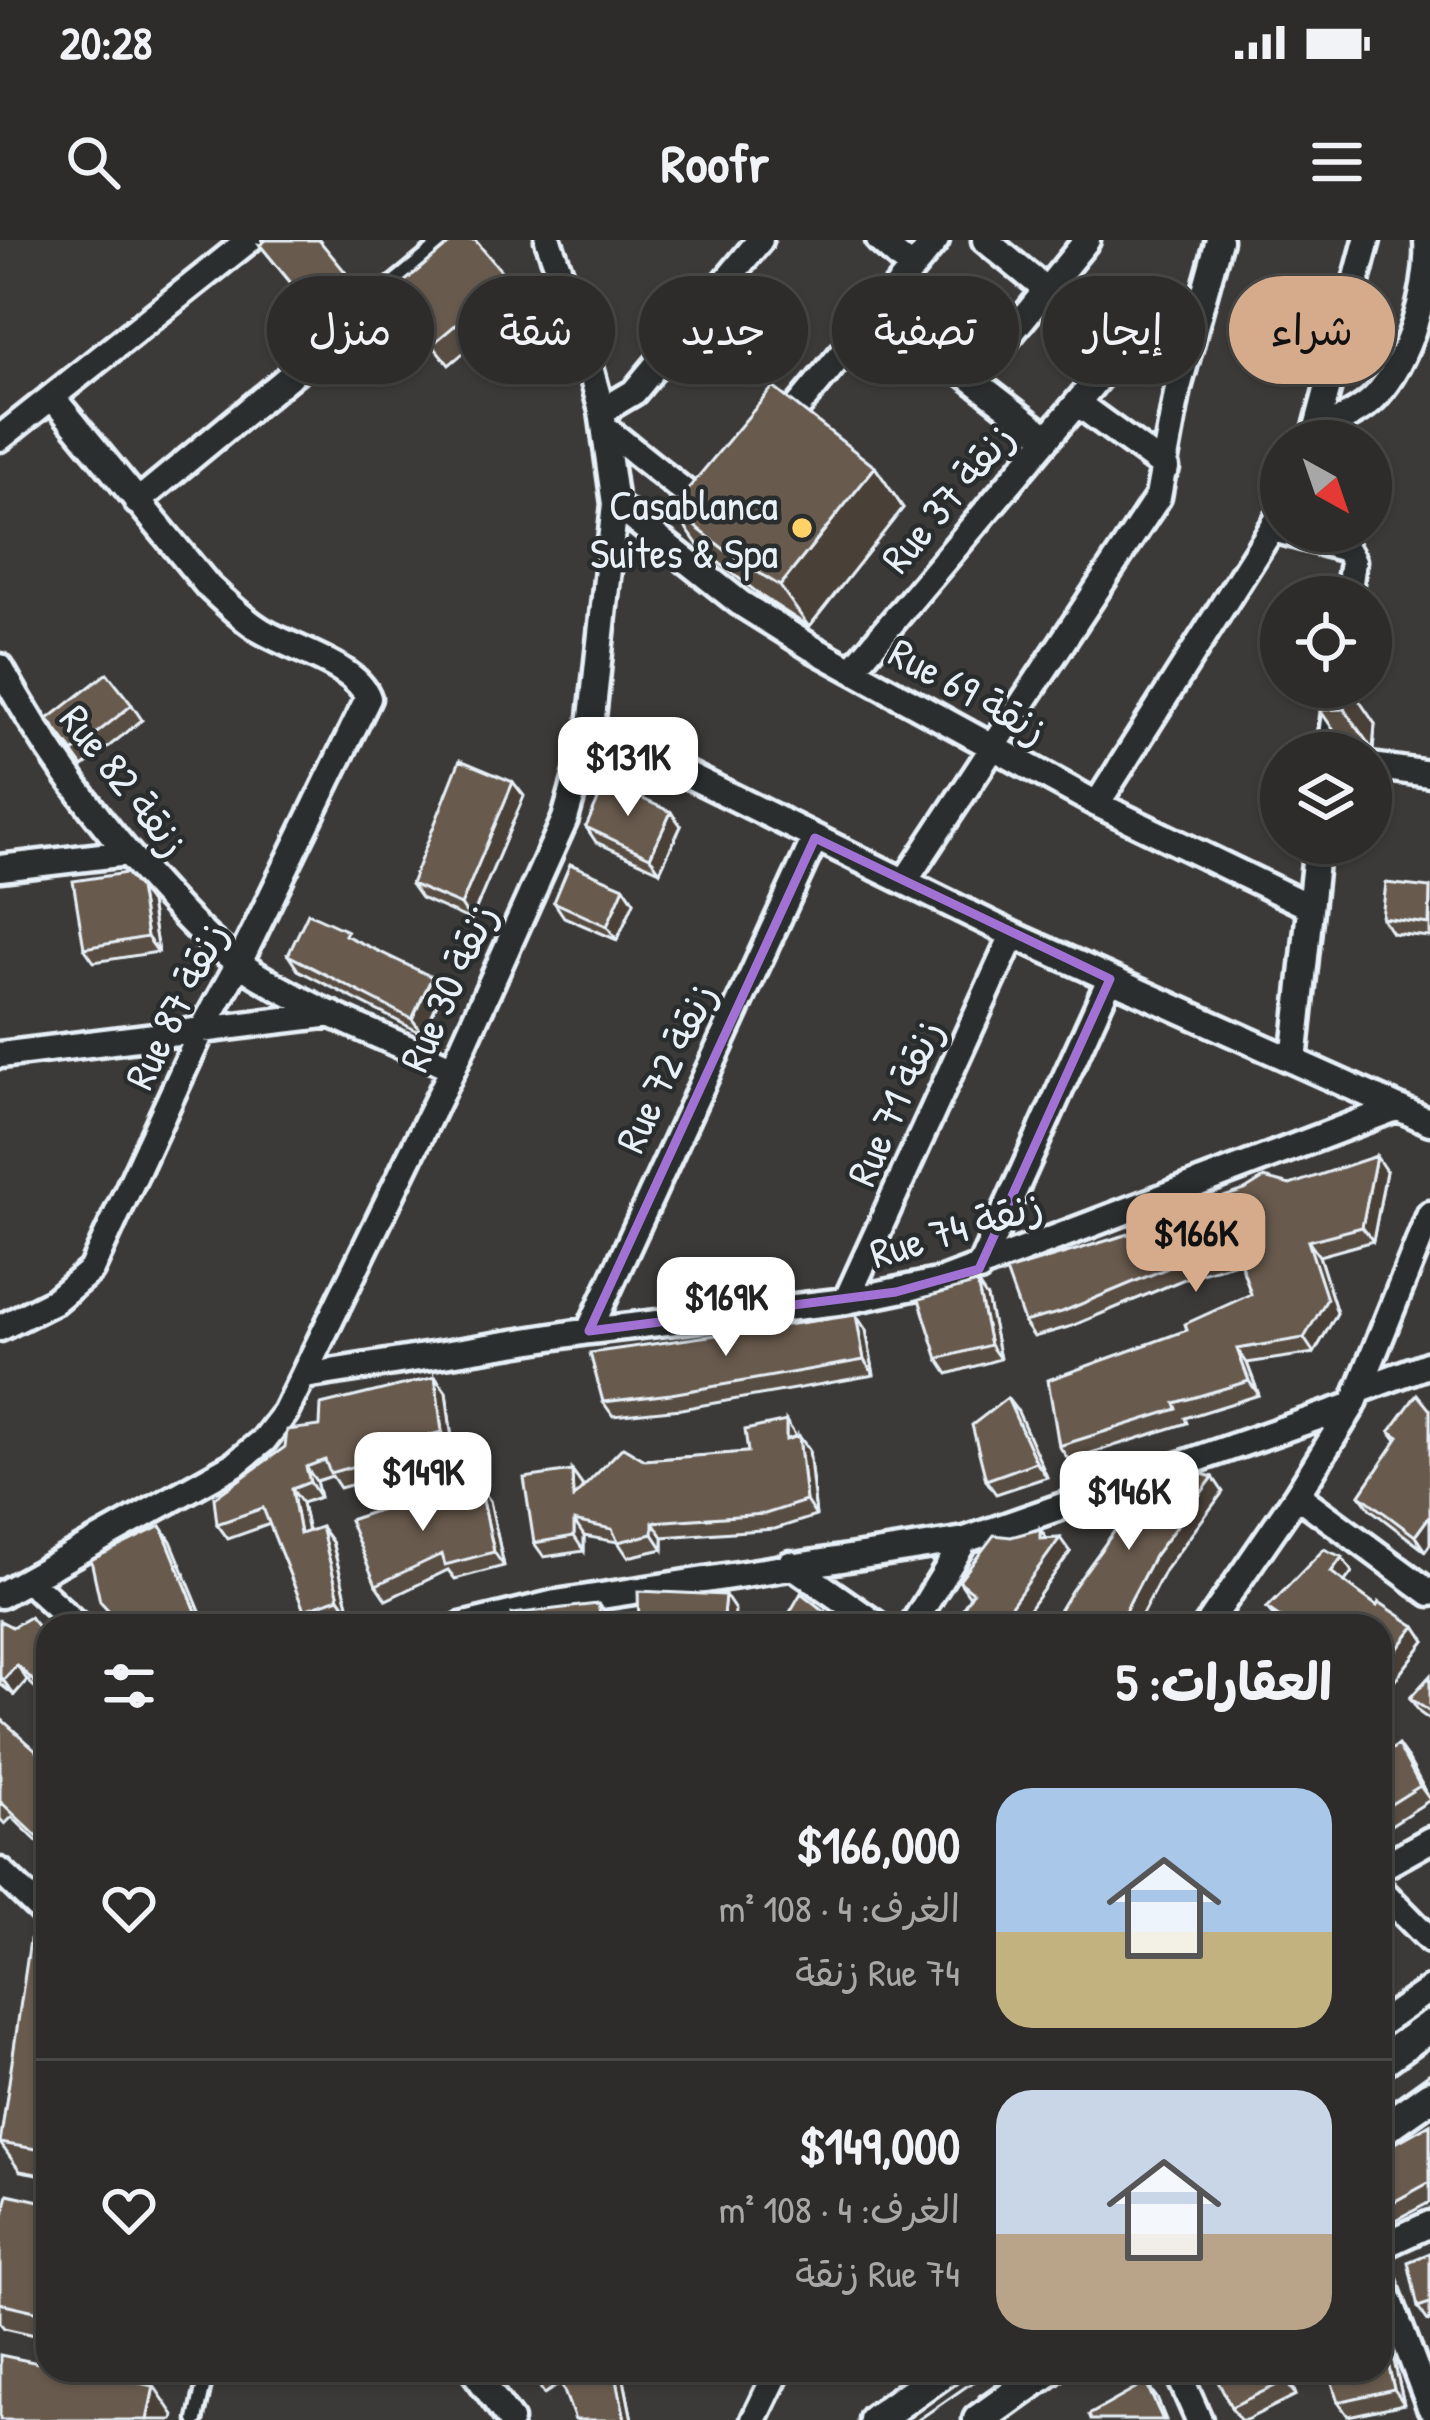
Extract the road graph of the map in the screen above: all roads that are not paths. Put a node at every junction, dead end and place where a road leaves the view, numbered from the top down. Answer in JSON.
{"nodes":[{"id":1,"x":249,"y":240,"type":"edge"},
{"id":2,"x":455,"y":240,"type":"edge"},
{"id":3,"x":548,"y":240,"type":"edge"},
{"id":4,"x":760,"y":240,"type":"edge"},
{"id":5,"x":879,"y":240,"type":"edge"},
{"id":6,"x":936,"y":240,"type":"edge"},
{"id":7,"x":985,"y":240,"type":"edge"},
{"id":8,"x":1087,"y":240,"type":"edge"},
{"id":9,"x":1219,"y":240,"type":"edge"},
{"id":10,"x":1367,"y":240,"type":"edge"},
{"id":11,"x":1427,"y":240,"type":"edge"},
{"id":12,"x":912,"y":269,"type":"junction"},
{"id":13,"x":906,"y":276,"type":"edge"},
{"id":14,"x":1057,"y":276,"type":"edge"},
{"id":15,"x":1043,"y":288,"type":"edge"},
{"id":16,"x":1043,"y":294,"type":"edge"},
{"id":17,"x":1019,"y":323,"type":"edge"},
{"id":18,"x":832,"y":366,"type":"edge"},
{"id":19,"x":978,"y":384,"type":"edge"},
{"id":20,"x":1093,"y":384,"type":"edge"},
{"id":21,"x":52,"y":397,"type":"junction"},
{"id":22,"x":1077,"y":403,"type":"junction"},
{"id":23,"x":604,"y":420,"type":"junction"},
{"id":24,"x":1320,"y":420,"type":"edge"},
{"id":25,"x":1343,"y":420,"type":"edge"},
{"id":26,"x":0,"y":438,"type":"edge"},
{"id":27,"x":1048,"y":438,"type":"junction"},
{"id":28,"x":765,"y":447,"type":"edge"},
{"id":29,"x":1166,"y":468,"type":"junction"},
{"id":30,"x":736,"y":482,"type":"edge"},
{"id":31,"x":137,"y":502,"type":"junction"},
{"id":32,"x":615,"y":504,"type":"junction"},
{"id":33,"x":1260,"y":548,"type":"edge"},
{"id":34,"x":0,"y":667,"type":"edge"},
{"id":35,"x":852,"y":670,"type":"junction"},
{"id":36,"x":590,"y":727,"type":"junction"},
{"id":37,"x":994,"y":748,"type":"junction"},
{"id":38,"x":1392,"y":769,"type":"edge"},
{"id":39,"x":1430,"y":774,"type":"edge"},
{"id":40,"x":1097,"y":804,"type":"junction"},
{"id":41,"x":815,"y":838,"type":"junction"},
{"id":42,"x":127,"y":853,"type":"junction"},
{"id":43,"x":1314,"y":864,"type":"edge"},
{"id":44,"x":0,"y":868,"type":"edge"},
{"id":45,"x":905,"y":881,"type":"junction"},
{"id":46,"x":1308,"y":906,"type":"junction"},
{"id":47,"x":1013,"y":935,"type":"junction"},
{"id":48,"x":239,"y":963,"type":"junction"},
{"id":49,"x":1110,"y":979,"type":"junction"},
{"id":50,"x":332,"y":1014,"type":"junction"},
{"id":51,"x":202,"y":1030,"type":"junction"},
{"id":52,"x":0,"y":1055,"type":"edge"},
{"id":53,"x":1294,"y":1061,"type":"junction"},
{"id":54,"x":454,"y":1068,"type":"junction"},
{"id":55,"x":1396,"y":1108,"type":"junction"},
{"id":56,"x":1430,"y":1122,"type":"edge"},
{"id":57,"x":1430,"y":1214,"type":"edge"},
{"id":58,"x":979,"y":1269,"type":"junction"},
{"id":59,"x":846,"y":1301,"type":"junction"},
{"id":60,"x":0,"y":1328,"type":"edge"},
{"id":61,"x":590,"y":1331,"type":"junction"},
{"id":62,"x":1430,"y":1364,"type":"edge"},
{"id":63,"x":305,"y":1376,"type":"junction"},
{"id":64,"x":1356,"y":1398,"type":"junction"},
{"id":65,"x":1297,"y":1495,"type":"junction"},
{"id":66,"x":965,"y":1540,"type":"junction"},
{"id":67,"x":790,"y":1564,"type":"junction"},
{"id":68,"x":28,"y":1580,"type":"junction"},
{"id":69,"x":1430,"y":1593,"type":"edge"},
{"id":70,"x":0,"y":1594,"type":"edge"},
{"id":71,"x":66,"y":1614,"type":"edge"},
{"id":72,"x":511,"y":1614,"type":"edge"},
{"id":73,"x":862,"y":1614,"type":"edge"},
{"id":74,"x":919,"y":1614,"type":"edge"},
{"id":75,"x":1215,"y":1614,"type":"edge"},
{"id":76,"x":1430,"y":1840,"type":"edge"},
{"id":77,"x":1392,"y":1861,"type":"edge"},
{"id":78,"x":0,"y":1871,"type":"edge"},
{"id":79,"x":1392,"y":1901,"type":"edge"},
{"id":80,"x":36,"y":1906,"type":"edge"},
{"id":81,"x":1430,"y":1940,"type":"edge"},
{"id":82,"x":1430,"y":1989,"type":"edge"},
{"id":83,"x":1392,"y":2016,"type":"edge"},
{"id":84,"x":1430,"y":2026,"type":"edge"},
{"id":85,"x":1392,"y":2053,"type":"edge"},
{"id":86,"x":1430,"y":2096,"type":"edge"},
{"id":87,"x":1392,"y":2123,"type":"edge"},
{"id":88,"x":1430,"y":2224,"type":"edge"},
{"id":89,"x":1392,"y":2241,"type":"edge"},
{"id":90,"x":1392,"y":2306,"type":"edge"},
{"id":91,"x":204,"y":2382,"type":"edge"},
{"id":92,"x":482,"y":2382,"type":"edge"},
{"id":93,"x":772,"y":2382,"type":"edge"},
{"id":94,"x":928,"y":2382,"type":"edge"},
{"id":95,"x":1031,"y":2382,"type":"edge"},
{"id":96,"x":1182,"y":2382,"type":"edge"},
{"id":97,"x":1430,"y":2407,"type":"edge"},
{"id":98,"x":196,"y":2420,"type":"edge"},
{"id":99,"x":510,"y":2420,"type":"edge"},
{"id":100,"x":754,"y":2420,"type":"edge"},
{"id":101,"x":875,"y":2420,"type":"edge"},
{"id":102,"x":979,"y":2420,"type":"edge"},
{"id":103,"x":1199,"y":2420,"type":"edge"}],
"edges":[{"from":1,"to":21,"type":"street"},
{"from":2,"to":31,"type":"street"},
{"from":3,"to":23,"type":"street","name":"Rue 30 زنقة"},
{"from":4,"to":23,"type":"street"},
{"from":5,"to":12,"type":"street"},
{"from":6,"to":12,"type":"street"},
{"from":7,"to":15,"type":"street"},
{"from":8,"to":14,"type":"street"},
{"from":9,"to":29,"type":"street"},
{"from":10,"to":24,"type":"street"},
{"from":11,"to":25,"type":"street"},
{"from":12,"to":13,"type":"street"},
{"from":16,"to":17,"type":"street"},
{"from":18,"to":28,"type":"street"},
{"from":19,"to":27,"type":"street"},
{"from":20,"to":22,"type":"street","name":"Rue 37 زنقة"},
{"from":21,"to":26,"type":"street"},
{"from":21,"to":31,"type":"street"},
{"from":22,"to":27,"type":"street","name":"Rue 37 زنقة"},
{"from":22,"to":29,"type":"street"},
{"from":23,"to":30,"type":"street"},
{"from":23,"to":32,"type":"street","name":"Rue 30 زنقة"},
{"from":27,"to":35,"type":"street","name":"Rue 37 زنقة"},
{"from":29,"to":37,"type":"street"},
{"from":31,"to":48,"type":"street","name":"Rue 87 زنقة"},
{"from":32,"to":35,"type":"street","name":"Rue 69 زنقة"},
{"from":32,"to":36,"type":"street","name":"Rue 30 زنقة"},
{"from":33,"to":40,"type":"street"},
{"from":34,"to":42,"type":"street","name":"Rue 82 زنقة"},
{"from":35,"to":37,"type":"street","name":"Rue 69 زنقة"},
{"from":36,"to":41,"type":"street"},
{"from":36,"to":54,"type":"street","name":"Rue 30 زنقة"},
{"from":37,"to":40,"type":"street","name":"Rue 69 زنقة"},
{"from":37,"to":45,"type":"street"},
{"from":38,"to":39,"type":"street"},
{"from":40,"to":46,"type":"street","name":"Rue 69 زنقة"},
{"from":41,"to":45,"type":"street"},
{"from":41,"to":61,"type":"street","name":"Rue 72 زنقة"},
{"from":42,"to":44,"type":"street"},
{"from":42,"to":48,"type":"street","name":"Rue 82 زنقة"},
{"from":43,"to":46,"type":"street"},
{"from":45,"to":47,"type":"street"},
{"from":46,"to":53,"type":"street"},
{"from":47,"to":49,"type":"street"},
{"from":47,"to":59,"type":"street","name":"Rue 71 زنقة"},
{"from":48,"to":50,"type":"street","name":"Rue 82 زنقة"},
{"from":48,"to":51,"type":"street","name":"Rue 87 زنقة"},
{"from":49,"to":53,"type":"street"},
{"from":49,"to":58,"type":"street"},
{"from":50,"to":51,"type":"street"},
{"from":50,"to":54,"type":"street","name":"Rue 82 زنقة"},
{"from":51,"to":52,"type":"street"},
{"from":51,"to":60,"type":"street","name":"Rue 87 زنقة"},
{"from":53,"to":55,"type":"street"},
{"from":54,"to":63,"type":"street","name":"Rue 30 زنقة"},
{"from":55,"to":56,"type":"street"},
{"from":55,"to":58,"type":"street","name":"Rue 74 زنقة"},
{"from":57,"to":64,"type":"street"},
{"from":58,"to":59,"type":"street","name":"Rue 74 زنقة"},
{"from":59,"to":61,"type":"street","name":"Rue 74 زنقة"},
{"from":61,"to":63,"type":"street","name":"Rue 74 زنقة"},
{"from":62,"to":64,"type":"street"},
{"from":63,"to":68,"type":"street","name":"Rue 30 زنقة"},
{"from":64,"to":65,"type":"street"},
{"from":64,"to":66,"type":"street"},
{"from":65,"to":69,"type":"street"},
{"from":65,"to":75,"type":"street"},
{"from":66,"to":67,"type":"street"},
{"from":66,"to":74,"type":"street"},
{"from":67,"to":72,"type":"street"},
{"from":67,"to":73,"type":"street"},
{"from":68,"to":70,"type":"street","name":"Rue 30 زنقة"},
{"from":68,"to":71,"type":"street"},
{"from":76,"to":77,"type":"street"},
{"from":78,"to":80,"type":"street"},
{"from":79,"to":81,"type":"street"},
{"from":82,"to":83,"type":"street"},
{"from":84,"to":85,"type":"street"},
{"from":86,"to":87,"type":"street"},
{"from":88,"to":89,"type":"street"},
{"from":90,"to":97,"type":"street"},
{"from":91,"to":98,"type":"lane"},
{"from":92,"to":99,"type":"street"},
{"from":93,"to":100,"type":"street"},
{"from":94,"to":101,"type":"street"},
{"from":95,"to":102,"type":"street"},
{"from":96,"to":103,"type":"street"}]}
